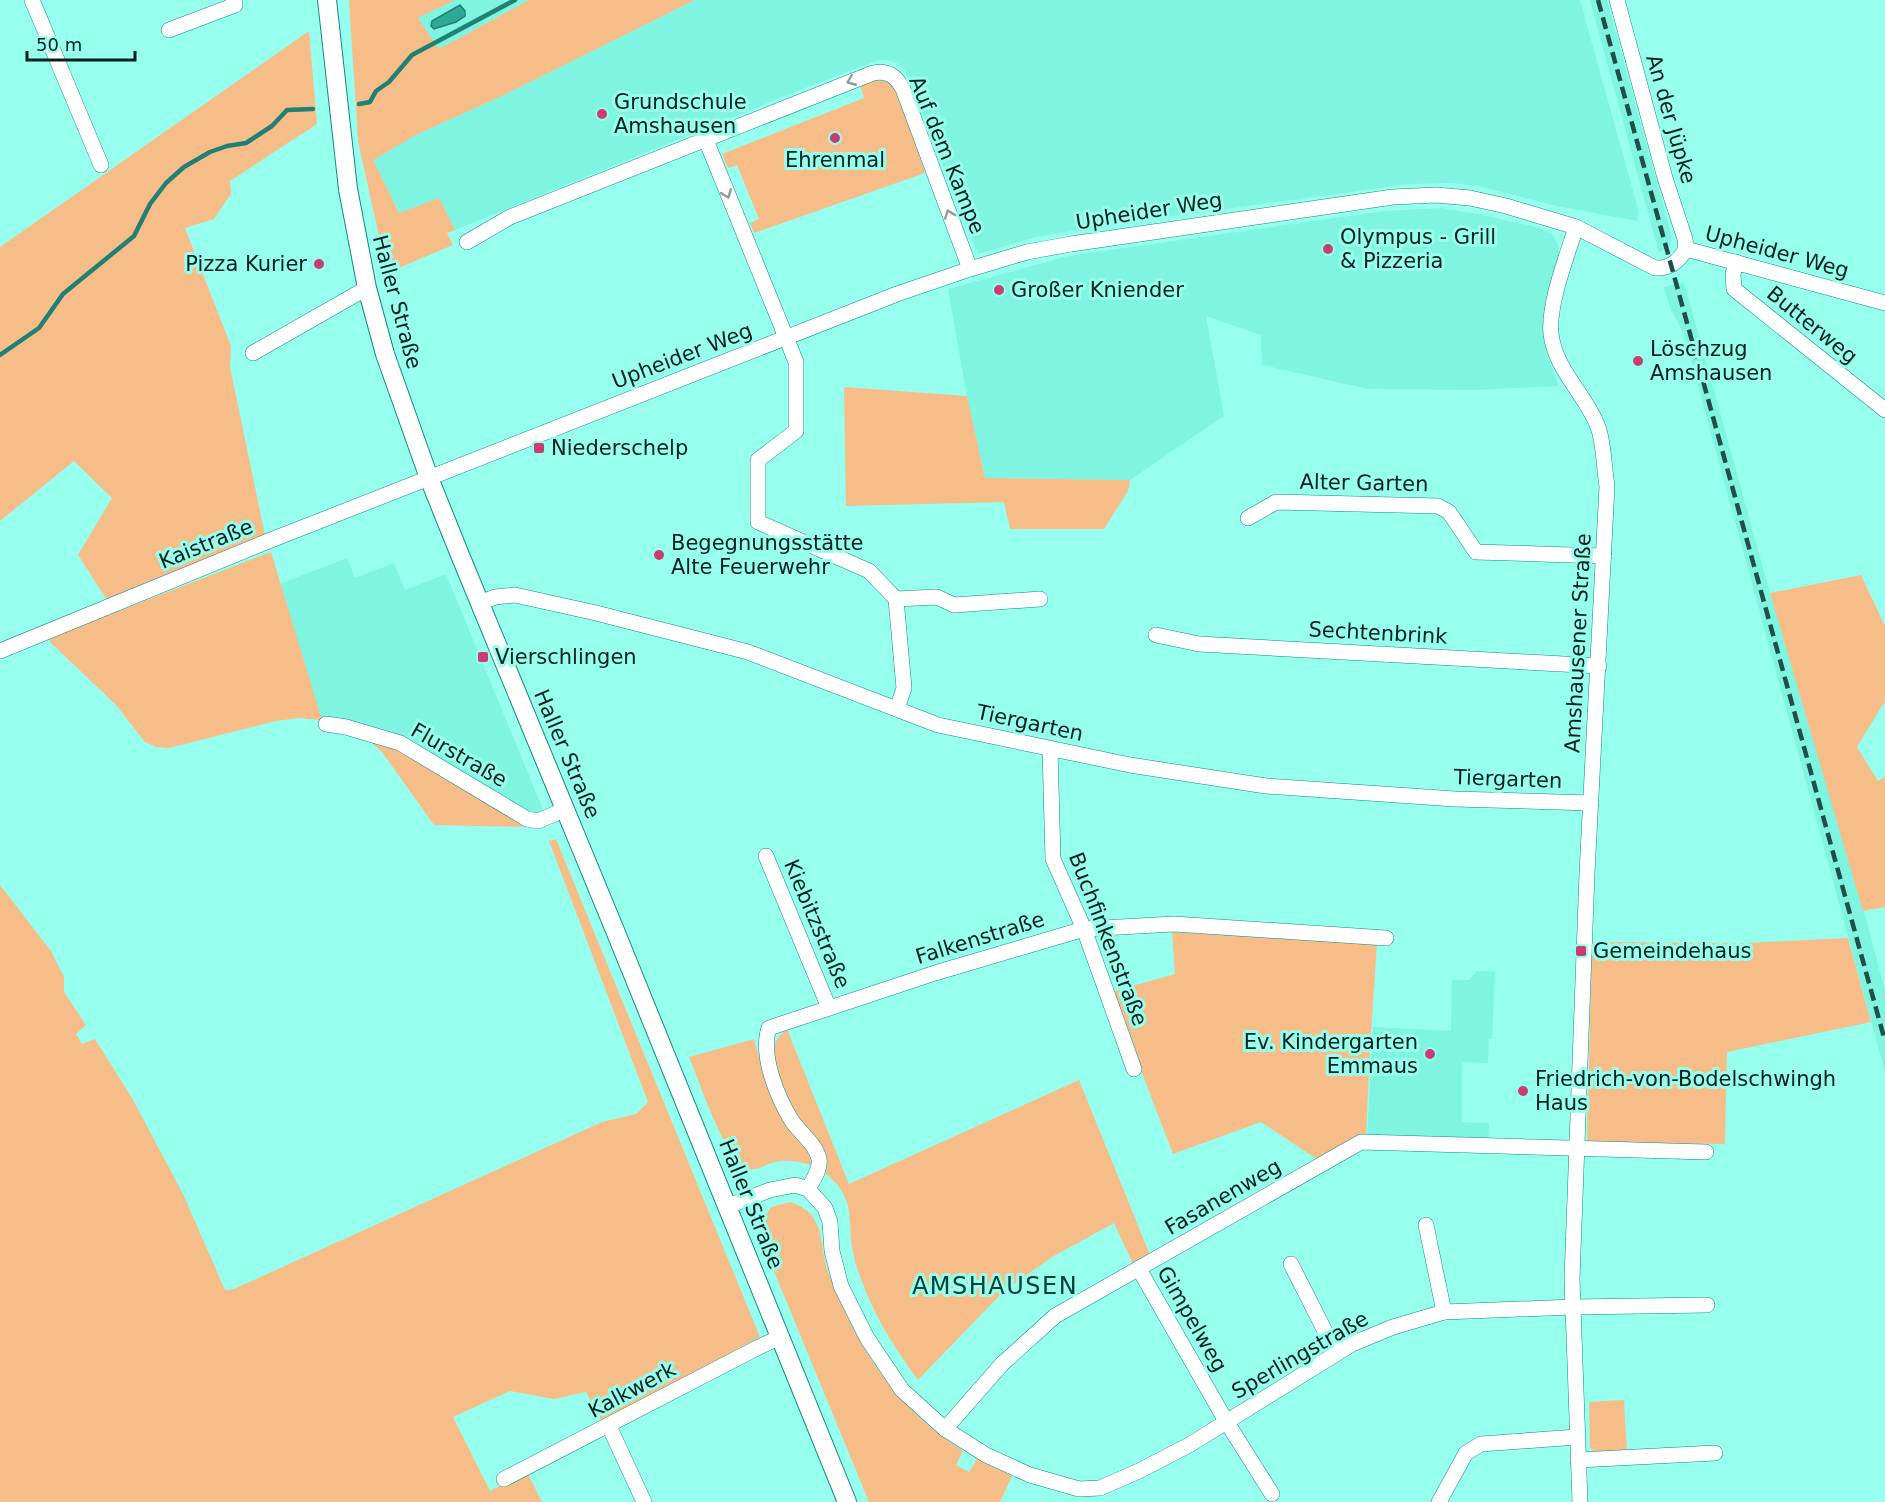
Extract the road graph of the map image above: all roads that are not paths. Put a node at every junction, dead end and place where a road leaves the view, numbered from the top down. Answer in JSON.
{"nodes":[{"id":1,"x":32,"y":0,"type":"edge"},
{"id":2,"x":234,"y":0,"type":"edge"},
{"id":3,"x":327,"y":0,"type":"edge"},
{"id":4,"x":1617,"y":0,"type":"edge"},
{"id":5,"x":169,"y":30,"type":"dead end"},
{"id":6,"x":706,"y":140,"type":"junction"},
{"id":7,"x":101,"y":165,"type":"dead end"},
{"id":8,"x":1576,"y":227,"type":"junction"},
{"id":9,"x":467,"y":242,"type":"dead end"},
{"id":10,"x":1686,"y":249,"type":"junction"},
{"id":11,"x":1736,"y":262,"type":"junction"},
{"id":12,"x":970,"y":269,"type":"junction"},
{"id":13,"x":367,"y":288,"type":"junction"},
{"id":14,"x":1885,"y":303,"type":"edge"},
{"id":15,"x":786,"y":338,"type":"junction"},
{"id":16,"x":253,"y":353,"type":"dead end"},
{"id":17,"x":1885,"y":410,"type":"edge"},
{"id":18,"x":429,"y":478,"type":"junction"},
{"id":19,"x":1248,"y":518,"type":"dead end"},
{"id":20,"x":1604,"y":556,"type":"junction"},
{"id":21,"x":896,"y":599,"type":"junction"},
{"id":22,"x":1040,"y":599,"type":"dead end"},
{"id":23,"x":480,"y":603,"type":"junction"},
{"id":24,"x":1156,"y":635,"type":"dead end"},
{"id":25,"x":0,"y":651,"type":"edge"},
{"id":26,"x":1599,"y":666,"type":"junction"},
{"id":27,"x":897,"y":709,"type":"junction"},
{"id":28,"x":326,"y":724,"type":"dead end"},
{"id":29,"x":1050,"y":749,"type":"junction"},
{"id":30,"x":1591,"y":803,"type":"junction"},
{"id":31,"x":566,"y":809,"type":"junction"},
{"id":32,"x":766,"y":856,"type":"dead end"},
{"id":33,"x":1084,"y":929,"type":"junction"},
{"id":34,"x":1386,"y":939,"type":"dead end"},
{"id":35,"x":829,"y":1008,"type":"junction"},
{"id":36,"x":1134,"y":1069,"type":"dead end"},
{"id":37,"x":1576,"y":1150,"type":"junction"},
{"id":38,"x":1706,"y":1152,"type":"dead end"},
{"id":39,"x":808,"y":1189,"type":"junction"},
{"id":40,"x":728,"y":1206,"type":"junction"},
{"id":41,"x":1425,"y":1224,"type":"dead end"},
{"id":42,"x":1291,"y":1264,"type":"dead end"},
{"id":43,"x":1139,"y":1269,"type":"junction"},
{"id":44,"x":1707,"y":1305,"type":"dead end"},
{"id":45,"x":1573,"y":1307,"type":"junction"},
{"id":46,"x":1444,"y":1312,"type":"junction"},
{"id":47,"x":780,"y":1337,"type":"junction"},
{"id":48,"x":1336,"y":1353,"type":"junction"},
{"id":49,"x":1226,"y":1421,"type":"junction"},
{"id":50,"x":609,"y":1426,"type":"junction"},
{"id":51,"x":945,"y":1429,"type":"junction"},
{"id":52,"x":1577,"y":1437,"type":"junction"},
{"id":53,"x":1715,"y":1453,"type":"dead end"},
{"id":54,"x":1578,"y":1460,"type":"junction"},
{"id":55,"x":504,"y":1479,"type":"dead end"},
{"id":56,"x":1272,"y":1494,"type":"dead end"},
{"id":57,"x":1103,"y":1495,"type":"edge"},
{"id":58,"x":644,"y":1502,"type":"edge"},
{"id":59,"x":847,"y":1502,"type":"edge"},
{"id":60,"x":1439,"y":1502,"type":"edge"},
{"id":61,"x":1580,"y":1502,"type":"edge"}],
"edges":[{"from":1,"to":7,"type":"street"},
{"from":2,"to":5,"type":"street"},
{"from":3,"to":13,"type":"main road","name":"Haller Straße"},
{"from":4,"to":10,"type":"street","name":"An der Jüpke"},
{"from":6,"to":9,"type":"street","name":"Auf dem Kampe"},
{"from":12,"to":6,"type":"street","name":"Auf dem Kampe","one_way":true},
{"from":6,"to":15,"type":"street","one_way":true},
{"from":8,"to":10,"type":"street","name":"Upheider Weg"},
{"from":8,"to":12,"type":"street","name":"Upheider Weg"},
{"from":8,"to":20,"type":"street","name":"Amshausener Straße"},
{"from":10,"to":11,"type":"street","name":"Upheider Weg"},
{"from":11,"to":14,"type":"street","name":"Upheider Weg"},
{"from":11,"to":17,"type":"street","name":"Butterweg"},
{"from":12,"to":15,"type":"street","name":"Upheider Weg"},
{"from":13,"to":16,"type":"street"},
{"from":13,"to":18,"type":"main road","name":"Haller Straße"},
{"from":15,"to":18,"type":"street","name":"Upheider Weg"},
{"from":15,"to":21,"type":"street"},
{"from":18,"to":23,"type":"main road","name":"Haller Straße"},
{"from":18,"to":25,"type":"street","name":"Kaistraße"},
{"from":19,"to":20,"type":"street","name":"Alter Garten"},
{"from":20,"to":26,"type":"street","name":"Amshausener Straße"},
{"from":21,"to":22,"type":"street"},
{"from":21,"to":27,"type":"street"},
{"from":23,"to":27,"type":"street","name":"Tiergarten"},
{"from":23,"to":31,"type":"main road","name":"Haller Straße"},
{"from":24,"to":26,"type":"street","name":"Sechtenbrink"},
{"from":26,"to":30,"type":"street","name":"Amshausener Straße"},
{"from":27,"to":29,"type":"street","name":"Tiergarten"},
{"from":28,"to":31,"type":"street","name":"Flurstraße"},
{"from":29,"to":30,"type":"street","name":"Tiergarten"},
{"from":29,"to":33,"type":"street","name":"Buchfinkenstraße"},
{"from":30,"to":37,"type":"street","name":"Amshausener Straße"},
{"from":31,"to":40,"type":"main road","name":"Haller Straße"},
{"from":32,"to":35,"type":"street","name":"Kiebitzstraße"},
{"from":33,"to":34,"type":"street","name":"Falkenstraße"},
{"from":33,"to":35,"type":"street","name":"Falkenstraße"},
{"from":33,"to":36,"type":"street","name":"Buchfinkenstraße"},
{"from":35,"to":39,"type":"street","name":"Falkenstraße"},
{"from":37,"to":38,"type":"street"},
{"from":37,"to":43,"type":"street","name":"Fasanenweg"},
{"from":37,"to":45,"type":"street","name":"Amshausener Straße"},
{"from":39,"to":40,"type":"street"},
{"from":39,"to":51,"type":"street","name":"Sperlingstraße"},
{"from":40,"to":47,"type":"main road","name":"Haller Straße"},
{"from":41,"to":46,"type":"street"},
{"from":42,"to":48,"type":"street"},
{"from":43,"to":49,"type":"street","name":"Gimpelweg"},
{"from":43,"to":51,"type":"street","name":"Fasanenweg"},
{"from":44,"to":45,"type":"street"},
{"from":45,"to":46,"type":"street","name":"Sperlingstraße"},
{"from":45,"to":52,"type":"street","name":"Amshausener Straße"},
{"from":46,"to":48,"type":"street","name":"Sperlingstraße"},
{"from":47,"to":50,"type":"street","name":"Kalkwerk"},
{"from":47,"to":59,"type":"main road","name":"Haller Straße"},
{"from":48,"to":49,"type":"street","name":"Sperlingstraße"},
{"from":49,"to":56,"type":"street","name":"Sperlingstraße"},
{"from":49,"to":57,"type":"street","name":"Sperlingstraße"},
{"from":50,"to":55,"type":"street","name":"Kalkwerk"},
{"from":50,"to":58,"type":"street"},
{"from":51,"to":57,"type":"street","name":"Sperlingstraße"},
{"from":52,"to":54,"type":"street","name":"Amshausener Straße"},
{"from":52,"to":60,"type":"street"},
{"from":53,"to":54,"type":"street"},
{"from":54,"to":61,"type":"street","name":"Amshausener Straße"}]}
